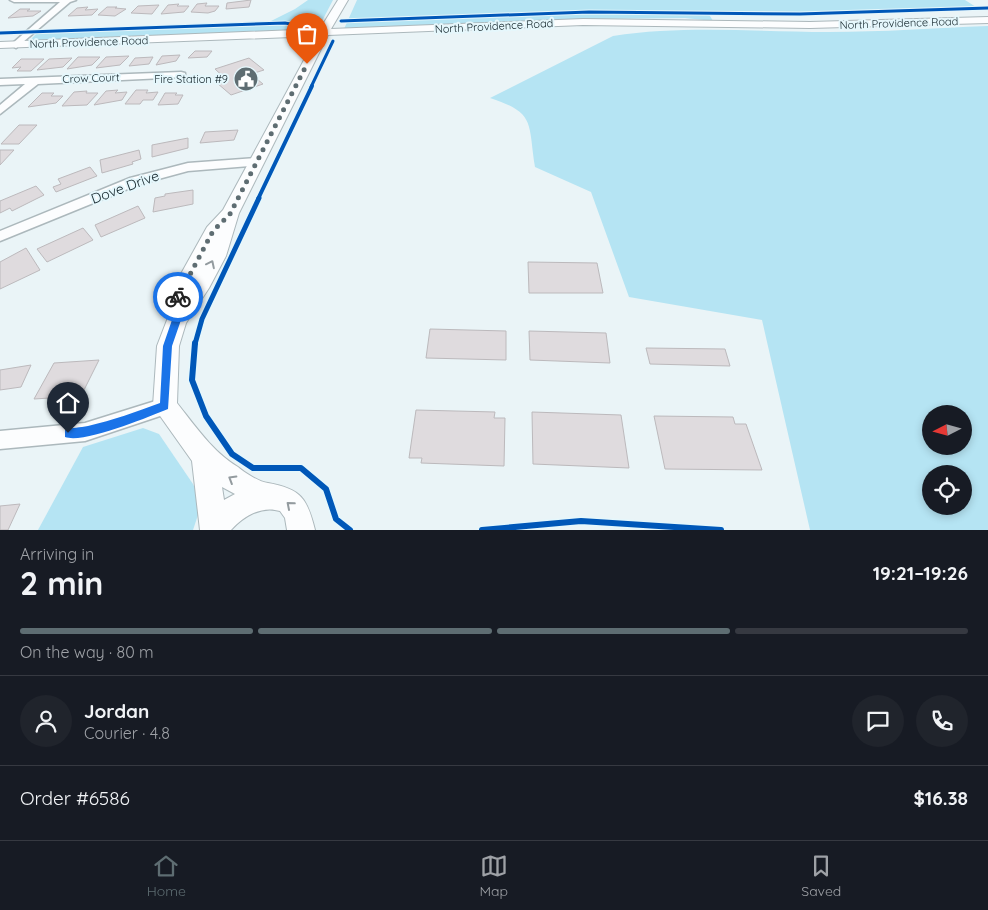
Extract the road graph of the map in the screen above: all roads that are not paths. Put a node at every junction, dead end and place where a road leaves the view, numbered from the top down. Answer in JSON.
{"nodes":[{"id":1,"x":14,"y":0,"type":"edge"},
{"id":2,"x":68,"y":0,"type":"edge"},
{"id":3,"x":76,"y":0,"type":"edge"},
{"id":4,"x":338,"y":4,"type":"edge"},
{"id":5,"x":988,"y":20,"type":"edge"},
{"id":6,"x":323,"y":34,"type":"junction"},
{"id":7,"x":16,"y":45,"type":"junction"},
{"id":8,"x":0,"y":46,"type":"edge"},
{"id":9,"x":182,"y":75,"type":"dead end"},
{"id":10,"x":36,"y":80,"type":"junction"},
{"id":11,"x":0,"y":82,"type":"edge"},
{"id":12,"x":0,"y":111,"type":"edge"},
{"id":13,"x":257,"y":162,"type":"junction"},
{"id":14,"x":0,"y":236,"type":"edge"},
{"id":15,"x":164,"y":406,"type":"junction"},
{"id":16,"x":0,"y":440,"type":"edge"},
{"id":17,"x":204,"y":457,"type":"junction"},
{"id":18,"x":264,"y":496,"type":"junction"},
{"id":19,"x":215,"y":529,"type":"edge"},
{"id":20,"x":302,"y":529,"type":"edge"}],
"edges":[{"from":1,"to":2,"type":"street"},
{"from":2,"to":3,"type":"street"},
{"from":2,"to":7,"type":"street"},
{"from":4,"to":6,"type":"street"},
{"from":5,"to":6,"type":"street","name":"North Providence Road"},
{"from":6,"to":7,"type":"street","name":"North Providence Road"},
{"from":6,"to":13,"type":"street"},
{"from":7,"to":8,"type":"street","name":"North Providence Road"},
{"from":9,"to":10,"type":"street","name":"Crow Court"},
{"from":10,"to":11,"type":"street","name":"Crow Court"},
{"from":10,"to":12,"type":"street"},
{"from":13,"to":14,"type":"street","name":"Dove Drive"},
{"from":13,"to":15,"type":"street"},
{"from":15,"to":16,"type":"street"},
{"from":15,"to":17,"type":"street"},
{"from":18,"to":17,"type":"street","one_way":true},
{"from":17,"to":19,"type":"street"},
{"from":18,"to":19,"type":"street"},
{"from":20,"to":18,"type":"street","one_way":true}]}
